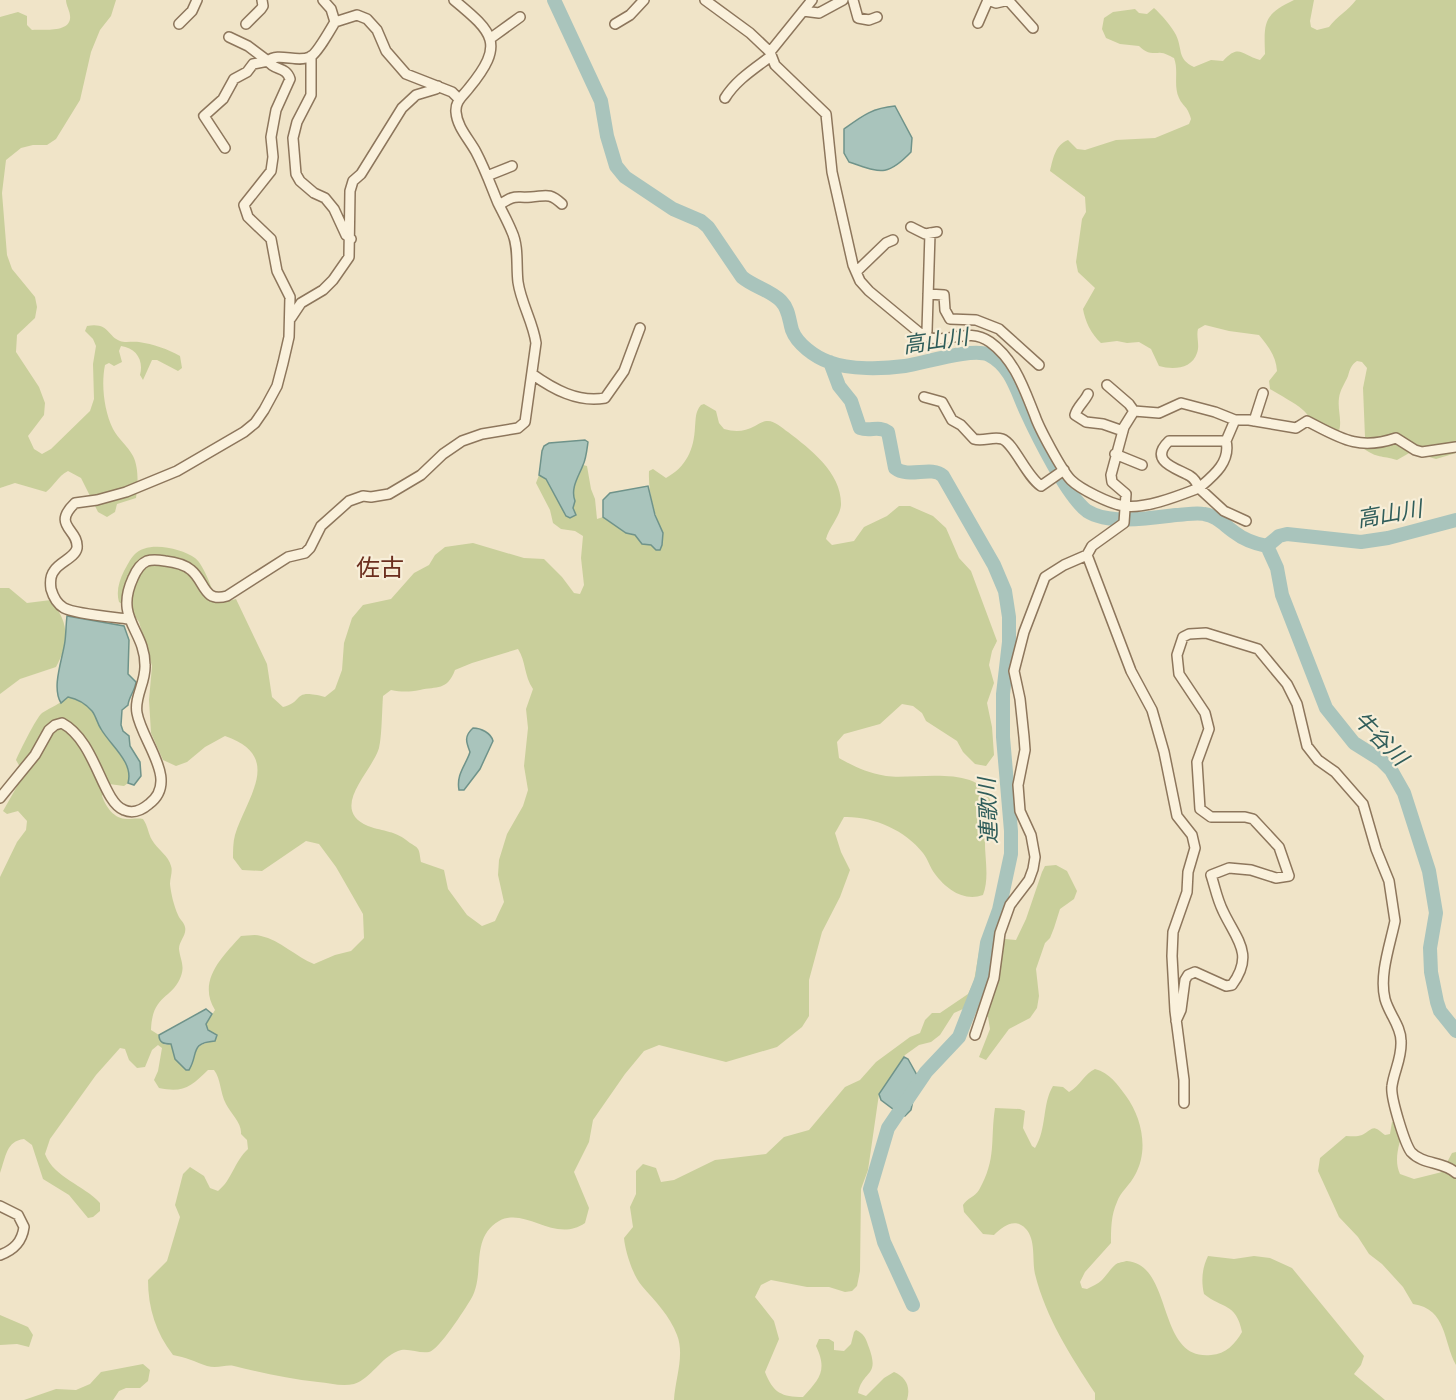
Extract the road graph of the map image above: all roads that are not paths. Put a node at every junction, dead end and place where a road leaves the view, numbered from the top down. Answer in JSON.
{"nodes":[{"id":1,"x":197,"y":0,"type":"edge"},
{"id":2,"x":262,"y":0,"type":"edge"},
{"id":3,"x":454,"y":0,"type":"edge"},
{"id":4,"x":644,"y":0,"type":"edge"},
{"id":5,"x":705,"y":0,"type":"edge"},
{"id":6,"x":843,"y":0,"type":"edge"},
{"id":7,"x":853,"y":0,"type":"edge"},
{"id":8,"x":988,"y":0,"type":"edge"},
{"id":9,"x":1009,"y":0,"type":"edge"},
{"id":10,"x":328,"y":1,"type":"edge"},
{"id":11,"x":808,"y":4,"type":"edge"},
{"id":12,"x":520,"y":17,"type":"dead end"},
{"id":13,"x":877,"y":17,"type":"dead end"},
{"id":14,"x":334,"y":22,"type":"junction"},
{"id":15,"x":978,"y":23,"type":"dead end"},
{"id":16,"x":179,"y":24,"type":"dead end"},
{"id":17,"x":246,"y":24,"type":"dead end"},
{"id":18,"x":615,"y":24,"type":"dead end"},
{"id":19,"x":1033,"y":28,"type":"dead end"},
{"id":20,"x":229,"y":37,"type":"dead end"},
{"id":21,"x":491,"y":38,"type":"junction"},
{"id":22,"x":770,"y":54,"type":"junction"},
{"id":23,"x":311,"y":56,"type":"junction"},
{"id":24,"x":268,"y":62,"type":"junction"},
{"id":25,"x":438,"y":86,"type":"junction"},
{"id":26,"x":459,"y":99,"type":"junction"},
{"id":27,"x":725,"y":99,"type":"dead end"},
{"id":28,"x":225,"y":148,"type":"dead end"},
{"id":29,"x":512,"y":166,"type":"dead end"},
{"id":30,"x":487,"y":176,"type":"junction"},
{"id":31,"x":562,"y":204,"type":"dead end"},
{"id":32,"x":499,"y":205,"type":"junction"},
{"id":33,"x":911,"y":227,"type":"dead end"},
{"id":34,"x":351,"y":239,"type":"junction"},
{"id":35,"x":893,"y":240,"type":"dead end"},
{"id":36,"x":856,"y":272,"type":"junction"},
{"id":37,"x":928,"y":294,"type":"junction"},
{"id":38,"x":289,"y":322,"type":"junction"},
{"id":39,"x":640,"y":328,"type":"dead end"},
{"id":40,"x":924,"y":336,"type":"junction"},
{"id":41,"x":1039,"y":365,"type":"dead end"},
{"id":42,"x":532,"y":374,"type":"junction"},
{"id":43,"x":1107,"y":385,"type":"dead end"},
{"id":44,"x":1263,"y":393,"type":"dead end"},
{"id":45,"x":1088,"y":394,"type":"dead end"},
{"id":46,"x":924,"y":397,"type":"dead end"},
{"id":47,"x":1134,"y":411,"type":"junction"},
{"id":48,"x":1235,"y":420,"type":"junction"},
{"id":49,"x":1254,"y":421,"type":"junction"},
{"id":50,"x":1123,"y":432,"type":"junction"},
{"id":51,"x":1226,"y":441,"type":"junction"},
{"id":52,"x":1456,"y":447,"type":"edge"},
{"id":53,"x":1115,"y":454,"type":"junction"},
{"id":54,"x":1142,"y":465,"type":"dead end"},
{"id":55,"x":1060,"y":472,"type":"junction"},
{"id":56,"x":1199,"y":488,"type":"junction"},
{"id":57,"x":1124,"y":506,"type":"junction"},
{"id":58,"x":1246,"y":521,"type":"dead end"},
{"id":59,"x":1087,"y":555,"type":"junction"},
{"id":60,"x":128,"y":619,"type":"junction"},
{"id":61,"x":0,"y":798,"type":"edge"},
{"id":62,"x":1176,"y":1021,"type":"junction"},
{"id":63,"x":975,"y":1035,"type":"dead end"},
{"id":64,"x":1184,"y":1103,"type":"dead end"},
{"id":65,"x":1456,"y":1173,"type":"edge"},
{"id":66,"x":0,"y":1206,"type":"edge"},
{"id":67,"x":0,"y":1255,"type":"edge"}],
"edges":[{"from":1,"to":16,"type":"street"},
{"from":2,"to":17,"type":"street"},
{"from":3,"to":21,"type":"street"},
{"from":4,"to":18,"type":"street"},
{"from":5,"to":22,"type":"street"},
{"from":6,"to":11,"type":"street"},
{"from":7,"to":13,"type":"street"},
{"from":8,"to":9,"type":"street"},
{"from":8,"to":15,"type":"street"},
{"from":9,"to":19,"type":"street"},
{"from":10,"to":14,"type":"street"},
{"from":11,"to":22,"type":"street"},
{"from":12,"to":21,"type":"street"},
{"from":14,"to":23,"type":"street"},
{"from":14,"to":25,"type":"street"},
{"from":20,"to":24,"type":"street"},
{"from":21,"to":26,"type":"street"},
{"from":22,"to":27,"type":"street"},
{"from":22,"to":36,"type":"street"},
{"from":23,"to":24,"type":"street"},
{"from":23,"to":34,"type":"street"},
{"from":24,"to":28,"type":"street"},
{"from":24,"to":38,"type":"street"},
{"from":25,"to":26,"type":"street"},
{"from":25,"to":34,"type":"street"},
{"from":26,"to":30,"type":"street"},
{"from":29,"to":30,"type":"street"},
{"from":30,"to":32,"type":"street"},
{"from":31,"to":32,"type":"street"},
{"from":32,"to":42,"type":"street"},
{"from":33,"to":37,"type":"street"},
{"from":34,"to":38,"type":"street"},
{"from":35,"to":36,"type":"street"},
{"from":36,"to":40,"type":"street"},
{"from":37,"to":40,"type":"street"},
{"from":37,"to":41,"type":"street"},
{"from":38,"to":60,"type":"street"},
{"from":39,"to":42,"type":"street"},
{"from":40,"to":55,"type":"street"},
{"from":42,"to":60,"type":"street"},
{"from":43,"to":47,"type":"street"},
{"from":44,"to":49,"type":"street"},
{"from":45,"to":50,"type":"street"},
{"from":46,"to":55,"type":"street"},
{"from":47,"to":48,"type":"street"},
{"from":47,"to":50,"type":"street"},
{"from":48,"to":49,"type":"street"},
{"from":48,"to":51,"type":"street"},
{"from":49,"to":52,"type":"street"},
{"from":50,"to":53,"type":"street"},
{"from":51,"to":56,"type":"street"},
{"from":51,"to":56,"type":"street"},
{"from":53,"to":54,"type":"street"},
{"from":53,"to":57,"type":"street"},
{"from":55,"to":57,"type":"street"},
{"from":56,"to":57,"type":"street"},
{"from":56,"to":58,"type":"street"},
{"from":57,"to":59,"type":"street"},
{"from":59,"to":62,"type":"street"},
{"from":59,"to":63,"type":"street"},
{"from":60,"to":61,"type":"street"},
{"from":62,"to":64,"type":"street"},
{"from":62,"to":65,"type":"street"},
{"from":66,"to":67,"type":"street"}]}
